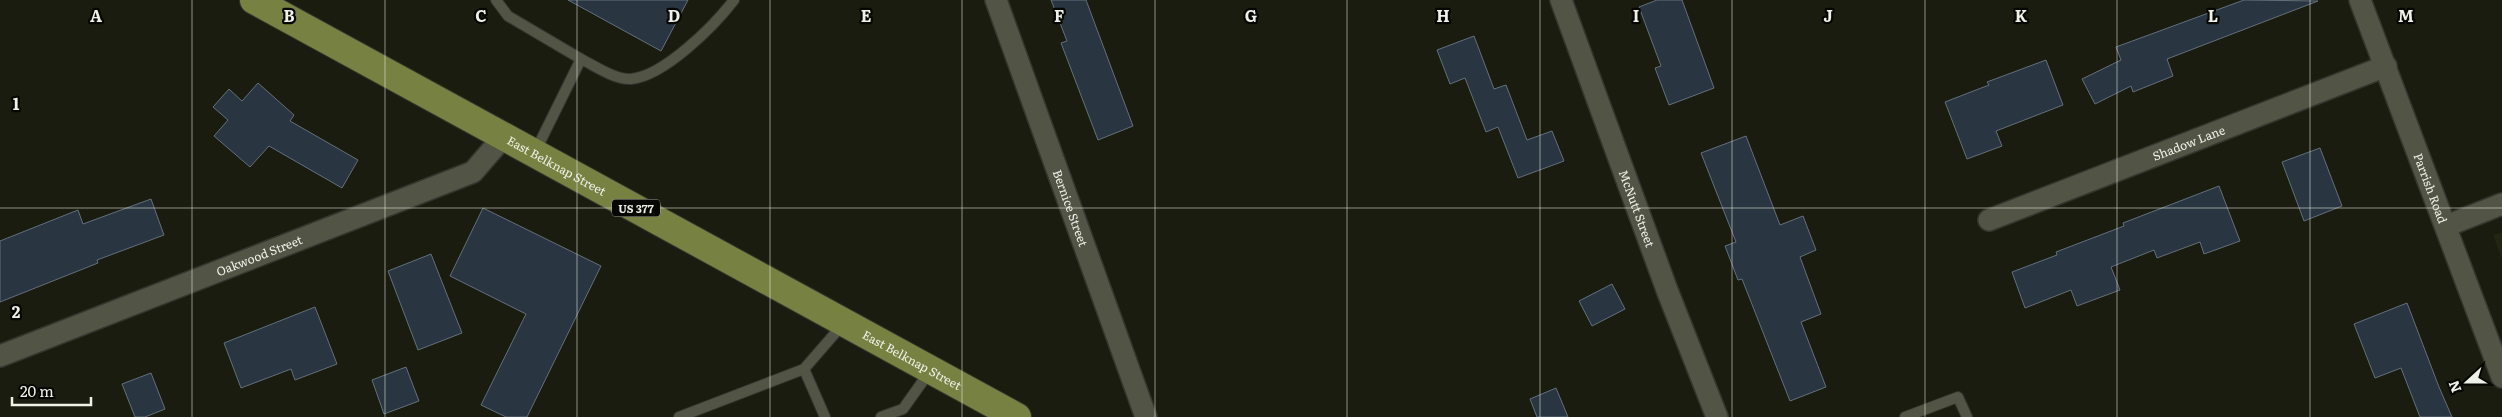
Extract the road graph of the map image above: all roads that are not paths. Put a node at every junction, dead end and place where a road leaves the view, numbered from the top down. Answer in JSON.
{"nodes":[{"id":1,"x":254,"y":0,"type":"edge"},
{"id":2,"x":496,"y":0,"type":"edge"},
{"id":3,"x":734,"y":0,"type":"edge"},
{"id":4,"x":996,"y":0,"type":"edge"},
{"id":5,"x":1561,"y":0,"type":"edge"},
{"id":6,"x":2360,"y":0,"type":"edge"},
{"id":7,"x":581,"y":59,"type":"junction"},
{"id":8,"x":2386,"y":66,"type":"junction"},
{"id":9,"x":505,"y":135,"type":"junction"},
{"id":10,"x":535,"y":152,"type":"junction"},
{"id":11,"x":2502,"y":204,"type":"edge"},
{"id":12,"x":1989,"y":220,"type":"dead end"},
{"id":13,"x":2446,"y":226,"type":"junction"},
{"id":14,"x":845,"y":322,"type":"junction"},
{"id":15,"x":0,"y":356,"type":"edge"},
{"id":16,"x":804,"y":369,"type":"junction"},
{"id":17,"x":931,"y":370,"type":"junction"},
{"id":18,"x":2502,"y":377,"type":"edge"},
{"id":19,"x":679,"y":417,"type":"edge"},
{"id":20,"x":825,"y":417,"type":"edge"},
{"id":21,"x":882,"y":417,"type":"edge"},
{"id":22,"x":1017,"y":417,"type":"edge"},
{"id":23,"x":1146,"y":417,"type":"edge"},
{"id":24,"x":1717,"y":417,"type":"edge"},
{"id":25,"x":1905,"y":417,"type":"edge"},
{"id":26,"x":1967,"y":417,"type":"edge"}],
"edges":[{"from":1,"to":9,"type":"main road","name":"East Belknap Street","number":"US 377"},
{"from":2,"to":7,"type":"lane"},
{"from":3,"to":7,"type":"lane"},
{"from":4,"to":23,"type":"street","name":"Bernice Street"},
{"from":5,"to":24,"type":"street","name":"McNutt Street"},
{"from":6,"to":8,"type":"street","name":"Parrish Road"},
{"from":7,"to":10,"type":"lane"},
{"from":8,"to":12,"type":"street","name":"Shadow Lane"},
{"from":8,"to":13,"type":"street","name":"Parrish Road"},
{"from":9,"to":10,"type":"main road","name":"East Belknap Street","number":"US 377"},
{"from":9,"to":15,"type":"street","name":"Oakwood Street"},
{"from":10,"to":14,"type":"main road","name":"East Belknap Street","number":"US 377"},
{"from":11,"to":13,"type":"street"},
{"from":13,"to":18,"type":"street","name":"Parrish Road"},
{"from":14,"to":16,"type":"lane"},
{"from":14,"to":17,"type":"main road","name":"East Belknap Street","number":"US 377"},
{"from":16,"to":19,"type":"lane"},
{"from":16,"to":20,"type":"lane"},
{"from":17,"to":21,"type":"lane"},
{"from":17,"to":22,"type":"main road","name":"East Belknap Street","number":"US 377"},
{"from":25,"to":26,"type":"lane"}]}
